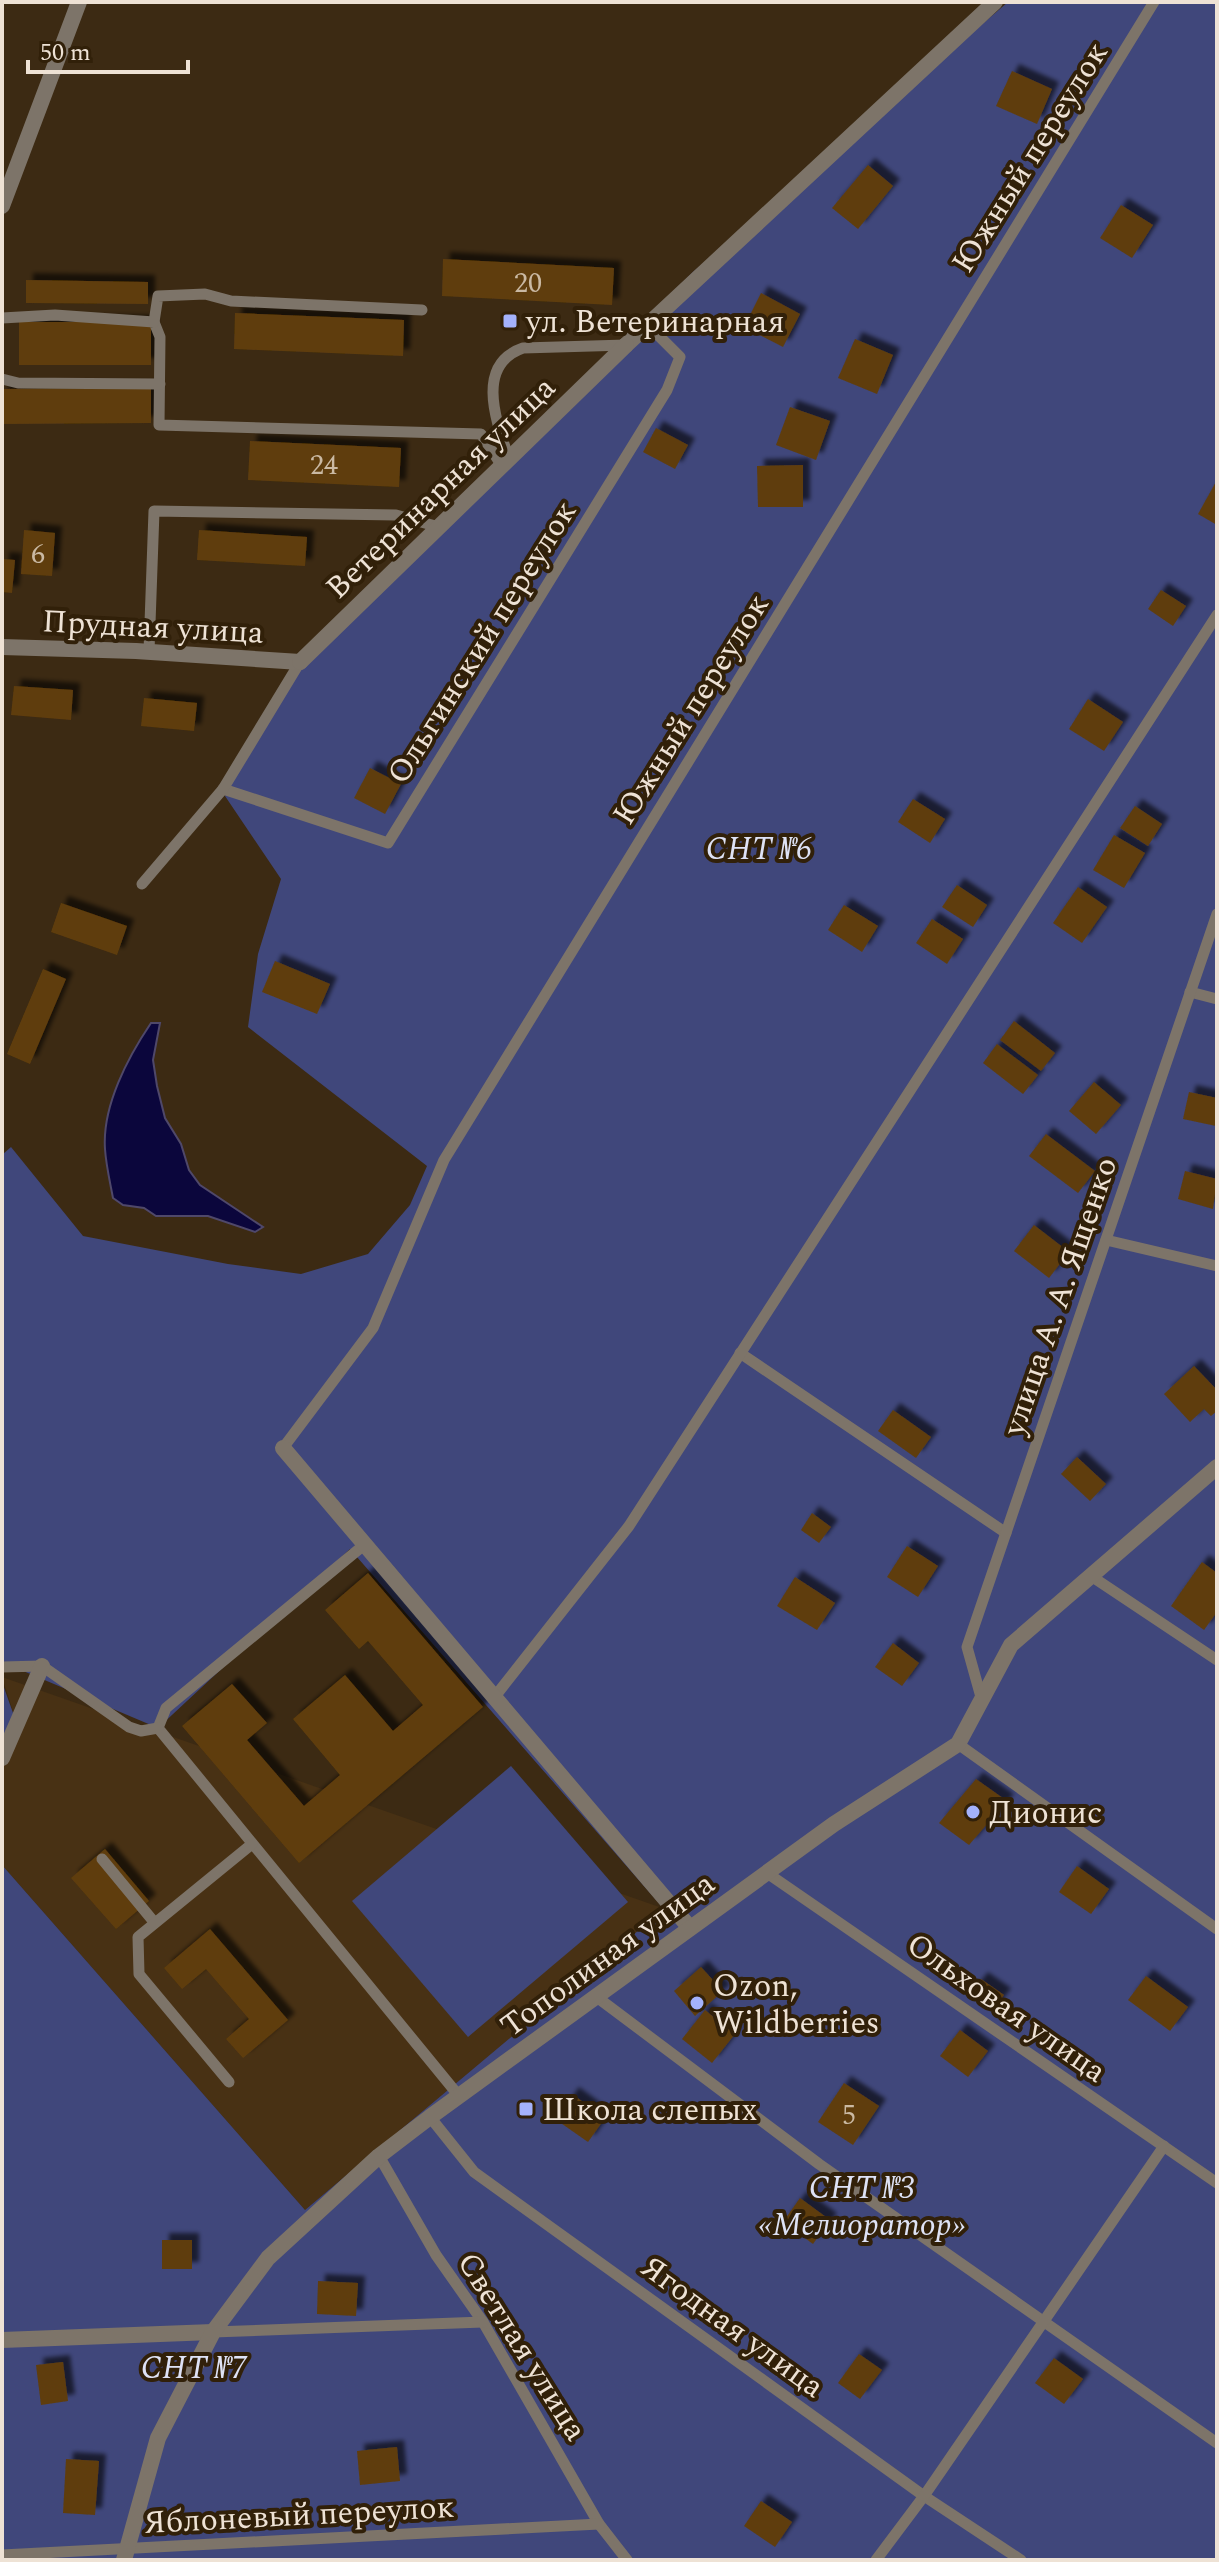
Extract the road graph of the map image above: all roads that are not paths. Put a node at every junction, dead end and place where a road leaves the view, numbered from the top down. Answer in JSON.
{"nodes":[{"id":1,"x":79,"y":2,"type":"edge"},
{"id":2,"x":995,"y":2,"type":"edge"},
{"id":3,"x":1154,"y":2,"type":"edge"},
{"id":4,"x":2,"y":206,"type":"edge"},
{"id":5,"x":422,"y":310,"type":"dead end"},
{"id":6,"x":2,"y":318,"type":"edge"},
{"id":7,"x":154,"y":322,"type":"junction"},
{"id":8,"x":647,"y":324,"type":"junction"},
{"id":9,"x":626,"y":345,"type":"junction"},
{"id":10,"x":2,"y":379,"type":"edge"},
{"id":11,"x":160,"y":384,"type":"junction"},
{"id":12,"x":506,"y":462,"type":"junction"},
{"id":13,"x":439,"y":527,"type":"junction"},
{"id":14,"x":1217,"y":615,"type":"edge"},
{"id":15,"x":2,"y":647,"type":"edge"},
{"id":16,"x":149,"y":651,"type":"junction"},
{"id":17,"x":300,"y":662,"type":"junction"},
{"id":18,"x":223,"y":789,"type":"junction"},
{"id":19,"x":142,"y":884,"type":"dead end"},
{"id":20,"x":1217,"y":914,"type":"edge"},
{"id":21,"x":1190,"y":992,"type":"junction"},
{"id":22,"x":1217,"y":999,"type":"edge"},
{"id":23,"x":1106,"y":1240,"type":"junction"},
{"id":24,"x":1217,"y":1266,"type":"edge"},
{"id":25,"x":740,"y":1353,"type":"junction"},
{"id":26,"x":283,"y":1448,"type":"joint"},
{"id":27,"x":1217,"y":1467,"type":"edge"},
{"id":28,"x":1006,"y":1533,"type":"junction"},
{"id":29,"x":364,"y":1545,"type":"junction"},
{"id":30,"x":1091,"y":1576,"type":"junction"},
{"id":31,"x":1217,"y":1660,"type":"edge"},
{"id":32,"x":42,"y":1666,"type":"junction"},
{"id":33,"x":2,"y":1667,"type":"edge"},
{"id":34,"x":981,"y":1697,"type":"junction"},
{"id":35,"x":493,"y":1699,"type":"junction"},
{"id":36,"x":158,"y":1728,"type":"junction"},
{"id":37,"x":958,"y":1744,"type":"junction"},
{"id":38,"x":2,"y":1758,"type":"edge"},
{"id":39,"x":252,"y":1844,"type":"junction"},
{"id":40,"x":102,"y":1859,"type":"dead end"},
{"id":41,"x":767,"y":1873,"type":"junction"},
{"id":42,"x":154,"y":1922,"type":"junction"},
{"id":43,"x":690,"y":1928,"type":"junction"},
{"id":44,"x":1217,"y":1929,"type":"edge"},
{"id":45,"x":598,"y":1998,"type":"junction"},
{"id":46,"x":229,"y":2082,"type":"dead end"},
{"id":47,"x":459,"y":2096,"type":"junction"},
{"id":48,"x":430,"y":2117,"type":"junction"},
{"id":49,"x":1164,"y":2146,"type":"junction"},
{"id":50,"x":379,"y":2156,"type":"junction"},
{"id":51,"x":1217,"y":2183,"type":"edge"},
{"id":52,"x":1043,"y":2319,"type":"junction"},
{"id":53,"x":483,"y":2322,"type":"junction"},
{"id":54,"x":213,"y":2332,"type":"junction"},
{"id":55,"x":2,"y":2340,"type":"edge"},
{"id":56,"x":1217,"y":2443,"type":"edge"},
{"id":57,"x":924,"y":2496,"type":"junction"},
{"id":58,"x":599,"y":2524,"type":"junction"},
{"id":59,"x":126,"y":2554,"type":"edge"},
{"id":60,"x":2,"y":2555,"type":"edge"},
{"id":61,"x":627,"y":2560,"type":"edge"},
{"id":62,"x":876,"y":2560,"type":"edge"},
{"id":63,"x":1021,"y":2560,"type":"edge"}],
"edges":[{"from":1,"to":4,"type":"street"},
{"from":2,"to":8,"type":"street","name":"Ветеринарная улица"},
{"from":3,"to":26,"type":"lane","name":"Южный переулок"},
{"from":5,"to":7,"type":"lane"},
{"from":6,"to":7,"type":"lane"},
{"from":7,"to":11,"type":"lane"},
{"from":8,"to":9,"type":"street","name":"Ветеринарная улица"},
{"from":8,"to":18,"type":"lane","name":"Ольгинский переулок"},
{"from":9,"to":12,"type":"street","name":"Ветеринарная улица"},
{"from":9,"to":12,"type":"lane"},
{"from":10,"to":11,"type":"lane"},
{"from":11,"to":12,"type":"lane"},
{"from":12,"to":13,"type":"street","name":"Ветеринарная улица"},
{"from":13,"to":16,"type":"lane"},
{"from":13,"to":17,"type":"street","name":"Ветеринарная улица"},
{"from":14,"to":25,"type":"lane"},
{"from":15,"to":16,"type":"street","name":"Прудная улица"},
{"from":16,"to":17,"type":"street","name":"Прудная улица"},
{"from":17,"to":18,"type":"lane","name":"Ветеринарная улица"},
{"from":18,"to":19,"type":"lane","name":"Ветеринарная улица"},
{"from":20,"to":21,"type":"lane","name":"улица А. А. Ященко"},
{"from":21,"to":22,"type":"lane"},
{"from":21,"to":23,"type":"lane","name":"улица А. А. Ященко"},
{"from":23,"to":24,"type":"lane"},
{"from":23,"to":28,"type":"lane","name":"улица А. А. Ященко"},
{"from":25,"to":28,"type":"lane"},
{"from":25,"to":35,"type":"lane"},
{"from":26,"to":29,"type":"street"},
{"from":27,"to":30,"type":"street"},
{"from":28,"to":34,"type":"lane","name":"улица А. А. Ященко"},
{"from":29,"to":35,"type":"street"},
{"from":29,"to":36,"type":"lane"},
{"from":30,"to":31,"type":"lane"},
{"from":30,"to":34,"type":"street"},
{"from":32,"to":33,"type":"lane"},
{"from":32,"to":36,"type":"lane"},
{"from":32,"to":38,"type":"street"},
{"from":34,"to":37,"type":"street"},
{"from":35,"to":43,"type":"street"},
{"from":36,"to":39,"type":"lane"},
{"from":37,"to":41,"type":"street","name":"Тополиная улица"},
{"from":37,"to":44,"type":"lane"},
{"from":39,"to":42,"type":"lane"},
{"from":39,"to":47,"type":"lane"},
{"from":40,"to":42,"type":"lane"},
{"from":41,"to":43,"type":"street","name":"Тополиная улица"},
{"from":41,"to":49,"type":"lane","name":"Ольховая улица"},
{"from":42,"to":46,"type":"lane"},
{"from":43,"to":45,"type":"street","name":"Тополиная улица"},
{"from":45,"to":47,"type":"street","name":"Тополиная улица"},
{"from":45,"to":52,"type":"lane"},
{"from":47,"to":48,"type":"street","name":"Тополиная улица"},
{"from":48,"to":50,"type":"street","name":"Тополиная улица"},
{"from":48,"to":57,"type":"lane","name":"Ягодная улица"},
{"from":49,"to":51,"type":"lane","name":"Ольховая улица"},
{"from":49,"to":52,"type":"lane"},
{"from":50,"to":53,"type":"lane","name":"Светлая улица"},
{"from":50,"to":54,"type":"street","name":"Тополиная улица"},
{"from":52,"to":56,"type":"lane"},
{"from":52,"to":57,"type":"lane"},
{"from":53,"to":54,"type":"lane"},
{"from":53,"to":58,"type":"lane","name":"Светлая улица"},
{"from":54,"to":55,"type":"street"},
{"from":54,"to":59,"type":"street","name":"Тополиная улица"},
{"from":57,"to":62,"type":"lane"},
{"from":57,"to":63,"type":"lane","name":"Ягодная улица"},
{"from":58,"to":59,"type":"lane","name":"Яблоневый переулок"},
{"from":58,"to":61,"type":"lane","name":"Светлая улица"},
{"from":59,"to":60,"type":"lane","name":"Яблоневый переулок"}]}
